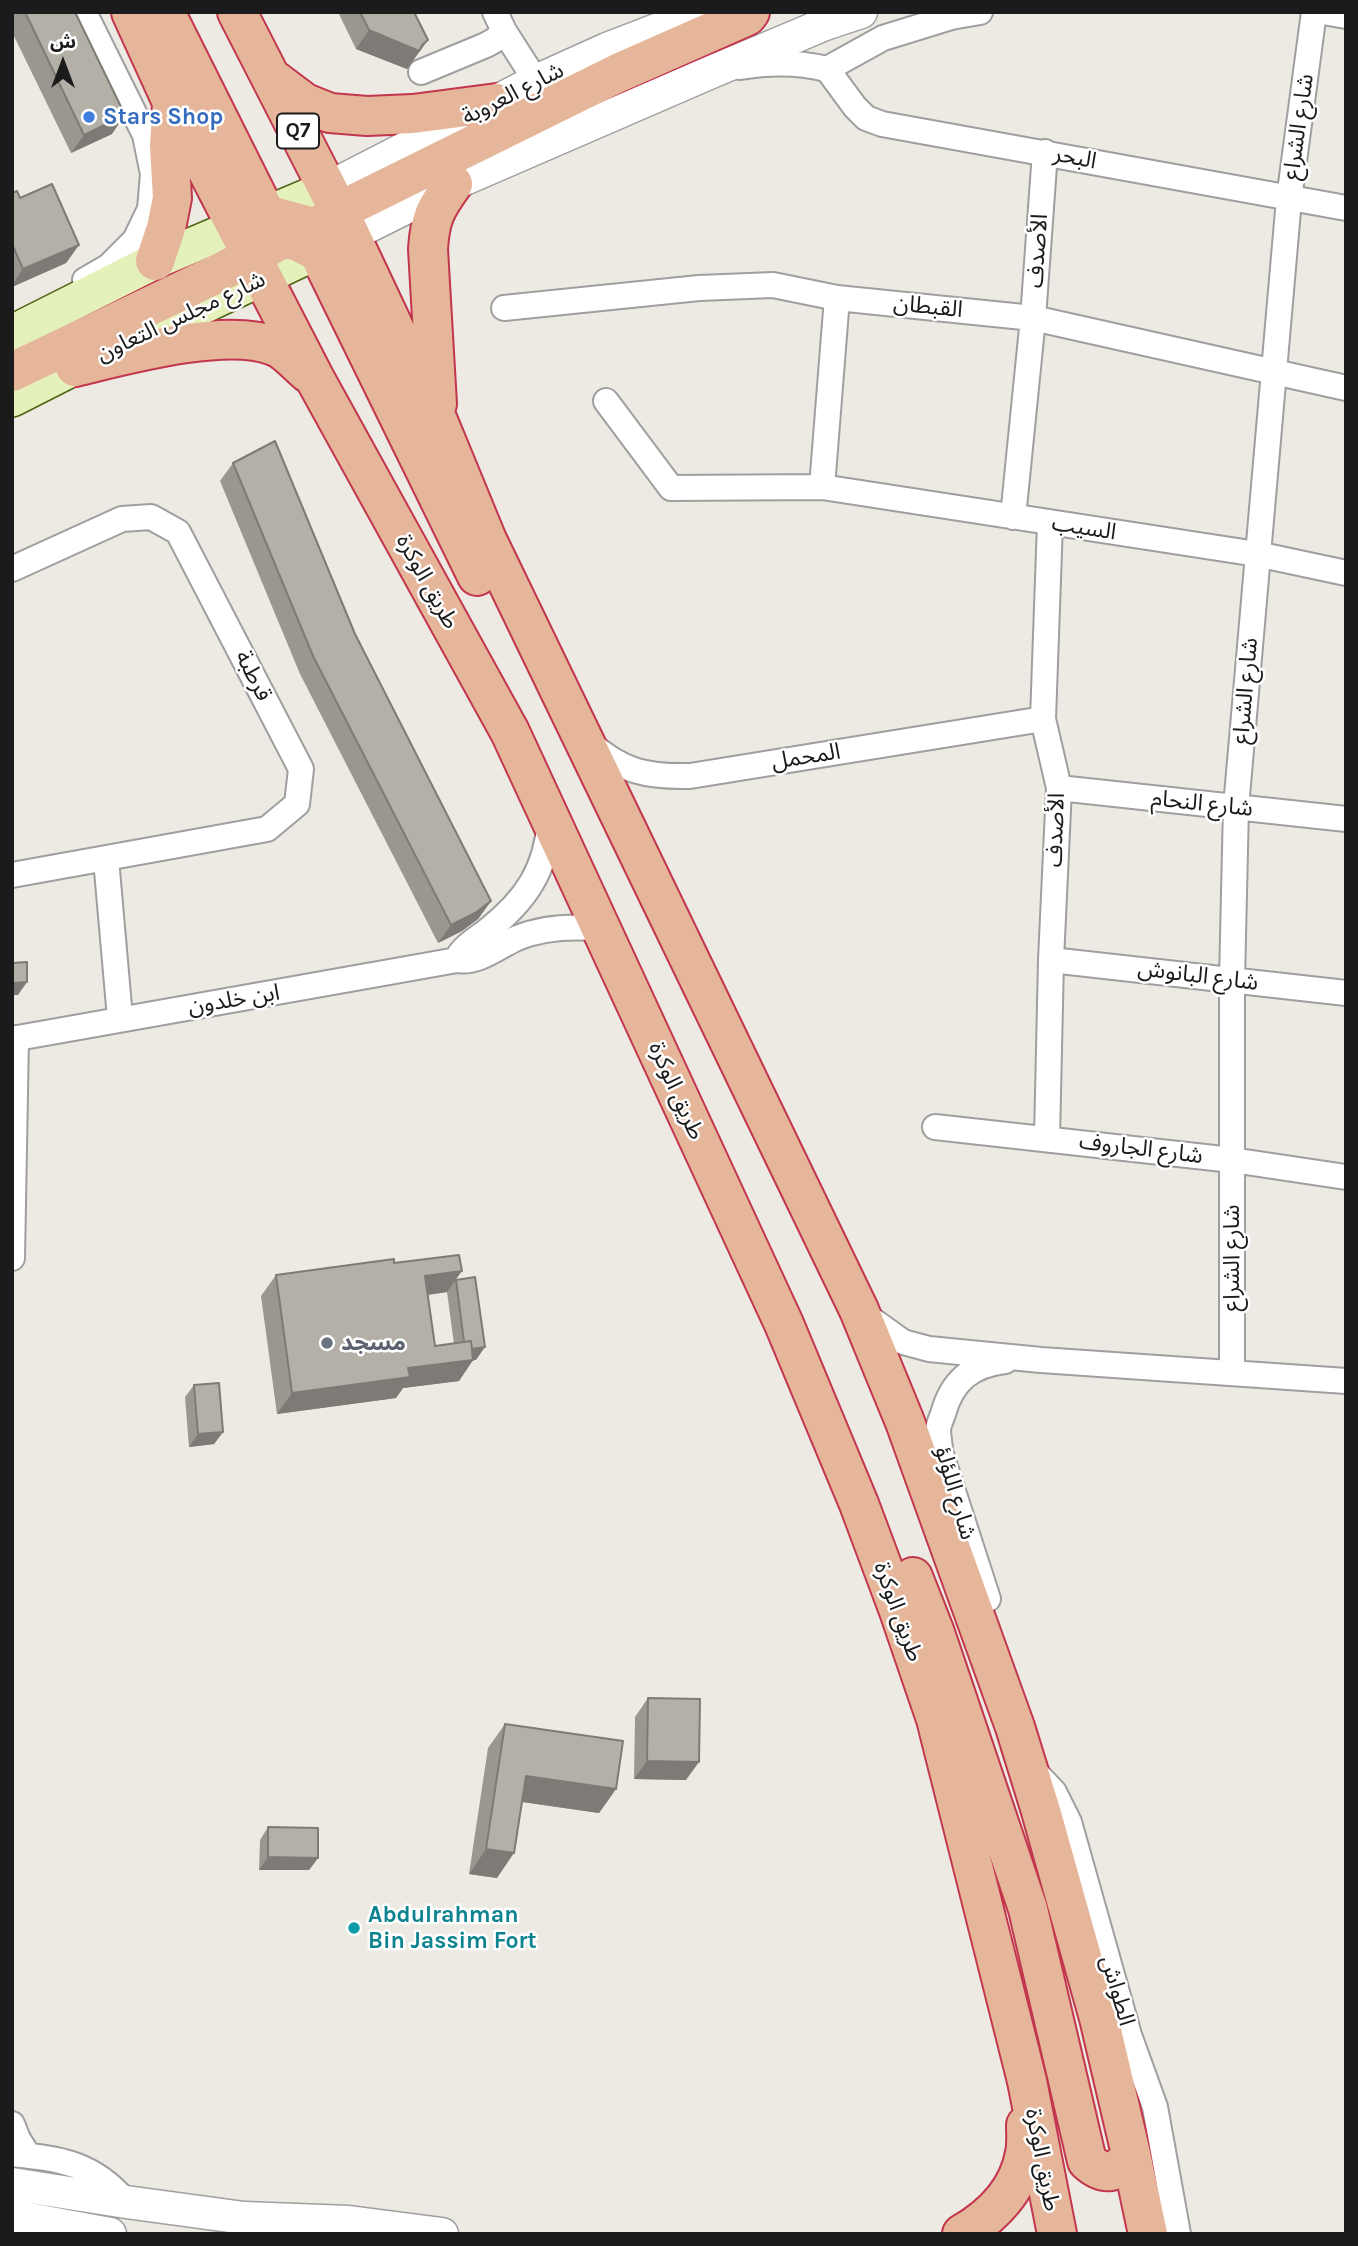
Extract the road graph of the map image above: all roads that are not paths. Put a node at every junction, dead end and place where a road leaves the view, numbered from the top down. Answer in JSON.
{"nodes":[{"id":1,"x":84,"y":12,"type":"edge"},
{"id":2,"x":131,"y":12,"type":"edge"},
{"id":3,"x":165,"y":12,"type":"edge"},
{"id":4,"x":237,"y":12,"type":"edge"},
{"id":5,"x":703,"y":12,"type":"edge"},
{"id":6,"x":750,"y":12,"type":"edge"},
{"id":7,"x":861,"y":12,"type":"edge"},
{"id":8,"x":980,"y":12,"type":"edge"},
{"id":9,"x":1314,"y":12,"type":"edge"},
{"id":10,"x":1323,"y":12,"type":"edge"},
{"id":11,"x":1346,"y":16,"type":"edge"},
{"id":12,"x":669,"y":20,"type":"edge"},
{"id":13,"x":500,"y":22,"type":"edge"},
{"id":14,"x":827,"y":69,"type":"junction"},
{"id":15,"x":421,"y":72,"type":"dead end"},
{"id":16,"x":709,"y":73,"type":"junction"},
{"id":17,"x":268,"y":75,"type":"junction"},
{"id":18,"x":536,"y":81,"type":"junction"},
{"id":19,"x":172,"y":102,"type":"junction"},
{"id":20,"x":496,"y":103,"type":"junction"},
{"id":21,"x":1045,"y":152,"type":"junction"},
{"id":22,"x":453,"y":184,"type":"junction"},
{"id":23,"x":1289,"y":199,"type":"junction"},
{"id":24,"x":1346,"y":208,"type":"edge"},
{"id":25,"x":296,"y":233,"type":"junction"},
{"id":26,"x":155,"y":261,"type":"junction"},
{"id":27,"x":837,"y":298,"type":"junction"},
{"id":28,"x":504,"y":308,"type":"dead end"},
{"id":29,"x":1033,"y":318,"type":"junction"},
{"id":30,"x":24,"y":328,"type":"edge"},
{"id":31,"x":75,"y":366,"type":"junction"},
{"id":32,"x":1273,"y":371,"type":"junction"},
{"id":33,"x":12,"y":372,"type":"edge"},
{"id":34,"x":315,"y":379,"type":"junction"},
{"id":35,"x":1346,"y":387,"type":"edge"},
{"id":36,"x":12,"y":398,"type":"edge"},
{"id":37,"x":606,"y":401,"type":"dead end"},
{"id":38,"x":438,"y":421,"type":"junction"},
{"id":39,"x":822,"y":487,"type":"junction"},
{"id":40,"x":1013,"y":517,"type":"junction"},
{"id":41,"x":1050,"y":523,"type":"junction"},
{"id":42,"x":1257,"y":554,"type":"junction"},
{"id":43,"x":12,"y":569,"type":"edge"},
{"id":44,"x":1346,"y":573,"type":"edge"},
{"id":45,"x":1043,"y":719,"type":"junction"},
{"id":46,"x":581,"y":734,"type":"junction"},
{"id":47,"x":1059,"y":788,"type":"junction"},
{"id":48,"x":1236,"y":807,"type":"junction"},
{"id":49,"x":550,"y":818,"type":"junction"},
{"id":50,"x":1346,"y":819,"type":"edge"},
{"id":51,"x":106,"y":859,"type":"junction"},
{"id":52,"x":12,"y":875,"type":"edge"},
{"id":53,"x":603,"y":929,"type":"junction"},
{"id":54,"x":457,"y":960,"type":"junction"},
{"id":55,"x":1051,"y":960,"type":"junction"},
{"id":56,"x":1232,"y":980,"type":"junction"},
{"id":57,"x":1346,"y":993,"type":"edge"},
{"id":58,"x":120,"y":1018,"type":"junction"},
{"id":59,"x":14,"y":1038,"type":"edge"},
{"id":60,"x":935,"y":1127,"type":"dead end"},
{"id":61,"x":1047,"y":1138,"type":"junction"},
{"id":62,"x":1232,"y":1160,"type":"junction"},
{"id":63,"x":1346,"y":1177,"type":"edge"},
{"id":64,"x":826,"y":1241,"type":"junction"},
{"id":65,"x":12,"y":1258,"type":"edge"},
{"id":66,"x":859,"y":1310,"type":"junction"},
{"id":67,"x":784,"y":1324,"type":"junction"},
{"id":68,"x":1023,"y":1359,"type":"junction"},
{"id":69,"x":1232,"y":1373,"type":"junction"},
{"id":70,"x":1346,"y":1381,"type":"edge"},
{"id":71,"x":996,"y":1675,"type":"junction"},
{"id":72,"x":1026,"y":1761,"type":"junction"},
{"id":73,"x":1027,"y":2081,"type":"junction"},
{"id":74,"x":12,"y":2124,"type":"edge"},
{"id":75,"x":20,"y":2154,"type":"edge"},
{"id":76,"x":1132,"y":2154,"type":"junction"},
{"id":77,"x":12,"y":2184,"type":"edge"},
{"id":78,"x":126,"y":2202,"type":"junction"},
{"id":79,"x":12,"y":2216,"type":"edge"},
{"id":80,"x":328,"y":2228,"type":"edge"},
{"id":81,"x":110,"y":2234,"type":"edge"},
{"id":82,"x":442,"y":2234,"type":"edge"},
{"id":83,"x":962,"y":2234,"type":"edge"},
{"id":84,"x":1057,"y":2234,"type":"edge"},
{"id":85,"x":1148,"y":2234,"type":"edge"},
{"id":86,"x":1178,"y":2234,"type":"edge"}],
"edges":[{"from":1,"to":30,"type":"street"},
{"from":2,"to":19,"type":"highway","name":"طريق الوكرة"},
{"from":3,"to":25,"type":"highway"},
{"from":4,"to":17,"type":"highway","name":"طريق الوكرة","number":"Q7"},
{"from":5,"to":12,"type":"street","name":"شارع العروبة"},
{"from":6,"to":25,"type":"highway"},
{"from":7,"to":16,"type":"street"},
{"from":8,"to":14,"type":"street"},
{"from":9,"to":23,"type":"street","name":"شارع الشراع"},
{"from":10,"to":11,"type":"street"},
{"from":12,"to":18,"type":"street","name":"شارع العروبة"},
{"from":13,"to":15,"type":"street"},
{"from":13,"to":18,"type":"street"},
{"from":14,"to":16,"type":"street"},
{"from":14,"to":21,"type":"street","name":"البحر"},
{"from":16,"to":22,"type":"street"},
{"from":17,"to":20,"type":"highway"},
{"from":17,"to":25,"type":"highway","name":"طريق الوكرة","number":"Q7"},
{"from":18,"to":20,"type":"street","name":"شارع العروبة"},
{"from":19,"to":25,"type":"highway","name":"طريق الوكرة"},
{"from":19,"to":26,"type":"highway"},
{"from":20,"to":25,"type":"street","name":"شارع العروبة"},
{"from":21,"to":23,"type":"street","name":"البحر"},
{"from":21,"to":29,"type":"street","name":"الأصدف"},
{"from":22,"to":25,"type":"street"},
{"from":22,"to":38,"type":"highway"},
{"from":23,"to":24,"type":"street","name":"البحر"},
{"from":23,"to":32,"type":"street","name":"شارع الشراع"},
{"from":25,"to":26,"type":"main road"},
{"from":25,"to":31,"type":"main road","name":"شارع مجلس التعاون"},
{"from":25,"to":33,"type":"highway"},
{"from":25,"to":34,"type":"highway","name":"طريق الوكرة"},
{"from":25,"to":38,"type":"highway","name":"طريق الوكرة"},
{"from":25,"to":64,"type":"highway"},
{"from":26,"to":30,"type":"main road"},
{"from":27,"to":28,"type":"street","name":"القبطان"},
{"from":27,"to":29,"type":"street","name":"القبطان"},
{"from":27,"to":39,"type":"street"},
{"from":29,"to":32,"type":"street","name":"القبطان"},
{"from":29,"to":40,"type":"street","name":"الأصدف"},
{"from":31,"to":34,"type":"highway"},
{"from":31,"to":36,"type":"main road","name":"شارع مجلس التعاون"},
{"from":32,"to":35,"type":"street","name":"القبطان"},
{"from":32,"to":42,"type":"street","name":"شارع الشراع"},
{"from":34,"to":49,"type":"highway","name":"طريق الوكرة"},
{"from":37,"to":39,"type":"street","name":"السيب"},
{"from":38,"to":46,"type":"highway","name":"طريق الوكرة"},
{"from":39,"to":40,"type":"street","name":"السيب"},
{"from":40,"to":41,"type":"street","name":"السيب"},
{"from":41,"to":42,"type":"street","name":"السيب"},
{"from":41,"to":45,"type":"street","name":"الأصدف"},
{"from":42,"to":44,"type":"street","name":"السيب"},
{"from":42,"to":48,"type":"street","name":"شارع الشراع"},
{"from":43,"to":51,"type":"street","name":"قرطبة"},
{"from":45,"to":46,"type":"street","name":"المحمل"},
{"from":45,"to":47,"type":"street","name":"الأصدف"},
{"from":46,"to":64,"type":"highway","name":"طريق الوكرة"},
{"from":47,"to":48,"type":"street","name":"شارع النحام"},
{"from":47,"to":55,"type":"street","name":"الأصدف"},
{"from":48,"to":50,"type":"street","name":"شارع النحام"},
{"from":48,"to":56,"type":"street","name":"شارع الشراع"},
{"from":49,"to":53,"type":"highway","name":"طريق الوكرة"},
{"from":49,"to":54,"type":"street"},
{"from":51,"to":52,"type":"street","name":"قرطبة"},
{"from":51,"to":58,"type":"street"},
{"from":53,"to":54,"type":"street","name":"ابن خلدون"},
{"from":53,"to":67,"type":"highway","name":"طريق الوكرة"},
{"from":54,"to":58,"type":"street","name":"ابن خلدون"},
{"from":55,"to":56,"type":"street","name":"شارع البانوش"},
{"from":55,"to":61,"type":"street","name":"الأصدف"},
{"from":56,"to":57,"type":"street","name":"شارع البانوش"},
{"from":56,"to":62,"type":"street","name":"شارع الشراع"},
{"from":58,"to":59,"type":"street","name":"ابن خلدون"},
{"from":59,"to":65,"type":"street"},
{"from":60,"to":61,"type":"street","name":"شارع الجاروف"},
{"from":61,"to":62,"type":"street","name":"شارع الجاروف"},
{"from":62,"to":63,"type":"street","name":"شارع الجاروف"},
{"from":62,"to":69,"type":"street","name":"شارع الشراع"},
{"from":64,"to":66,"type":"highway","name":"طريق الوكرة"},
{"from":66,"to":68,"type":"street","name":"شارع اللؤلؤ"},
{"from":66,"to":71,"type":"highway","name":"طريق الوكرة"},
{"from":67,"to":73,"type":"highway","name":"طريق الوكرة"},
{"from":67,"to":76,"type":"highway"},
{"from":68,"to":69,"type":"street","name":"شارع اللؤلؤ"},
{"from":68,"to":71,"type":"street","name":"شارع اللؤلؤ"},
{"from":69,"to":70,"type":"street","name":"شارع اللؤلؤ"},
{"from":71,"to":72,"type":"highway","name":"طريق الوكرة"},
{"from":72,"to":76,"type":"highway","name":"طريق الوكرة"},
{"from":72,"to":86,"type":"street","name":"الطواش"},
{"from":73,"to":83,"type":"highway"},
{"from":73,"to":84,"type":"highway","name":"طريق الوكرة"},
{"from":74,"to":75,"type":"street"},
{"from":75,"to":78,"type":"street"},
{"from":76,"to":85,"type":"highway","name":"طريق الوكرة"},
{"from":77,"to":78,"type":"street"},
{"from":78,"to":80,"type":"street"},
{"from":79,"to":81,"type":"street"},
{"from":80,"to":82,"type":"street"}]}
